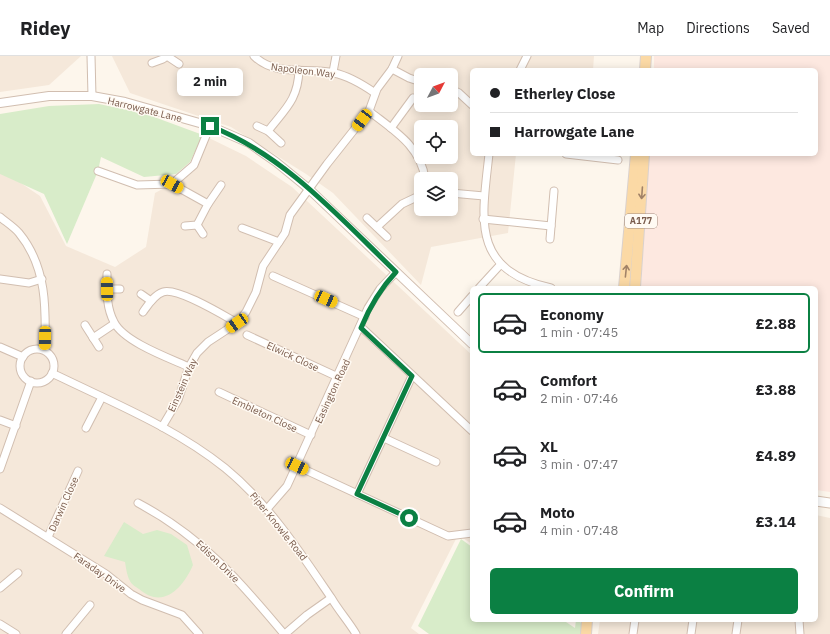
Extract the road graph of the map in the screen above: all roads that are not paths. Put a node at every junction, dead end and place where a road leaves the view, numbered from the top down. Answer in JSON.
{"nodes":[{"id":1,"x":91,"y":56,"type":"edge"},
{"id":2,"x":167,"y":56,"type":"edge"},
{"id":3,"x":254,"y":56,"type":"edge"},
{"id":4,"x":336,"y":56,"type":"edge"},
{"id":5,"x":398,"y":56,"type":"edge"},
{"id":6,"x":527,"y":56,"type":"edge"},
{"id":7,"x":646,"y":56,"type":"edge"},
{"id":8,"x":152,"y":63,"type":"dead end"},
{"id":9,"x":179,"y":64,"type":"dead end"},
{"id":10,"x":521,"y":68,"type":"edge"},
{"id":11,"x":645,"y":68,"type":"edge"},
{"id":12,"x":392,"y":69,"type":"junction"},
{"id":13,"x":299,"y":70,"type":"junction"},
{"id":14,"x":333,"y":72,"type":"junction"},
{"id":15,"x":414,"y":80,"type":"edge"},
{"id":16,"x":375,"y":94,"type":"junction"},
{"id":17,"x":458,"y":94,"type":"edge"},
{"id":18,"x":92,"y":96,"type":"junction"},
{"id":19,"x":413,"y":98,"type":"dead end"},
{"id":20,"x":0,"y":103,"type":"edge"},
{"id":21,"x":470,"y":103,"type":"edge"},
{"id":22,"x":369,"y":111,"type":"junction"},
{"id":23,"x":210,"y":126,"type":"junction"},
{"id":24,"x":257,"y":126,"type":"dead end"},
{"id":25,"x":391,"y":128,"type":"junction"},
{"id":26,"x":268,"y":131,"type":"junction"},
{"id":27,"x":281,"y":143,"type":"dead end"},
{"id":28,"x":489,"y":156,"type":"edge"},
{"id":29,"x":583,"y":156,"type":"edge"},
{"id":30,"x":636,"y":156,"type":"edge"},
{"id":31,"x":644,"y":156,"type":"edge"},
{"id":32,"x":618,"y":160,"type":"dead end"},
{"id":33,"x":98,"y":171,"type":"dead end"},
{"id":34,"x":424,"y":172,"type":"edge"},
{"id":35,"x":172,"y":184,"type":"junction"},
{"id":36,"x":221,"y":185,"type":"dead end"},
{"id":37,"x":309,"y":189,"type":"junction"},
{"id":38,"x":554,"y":191,"type":"dead end"},
{"id":39,"x":458,"y":194,"type":"edge"},
{"id":40,"x":484,"y":196,"type":"junction"},
{"id":41,"x":414,"y":198,"type":"edge"},
{"id":42,"x":208,"y":204,"type":"junction"},
{"id":43,"x":0,"y":217,"type":"edge"},
{"id":44,"x":367,"y":218,"type":"dead end"},
{"id":45,"x":483,"y":219,"type":"junction"},
{"id":46,"x":197,"y":225,"type":"junction"},
{"id":47,"x":185,"y":226,"type":"dead end"},
{"id":48,"x":551,"y":226,"type":"junction"},
{"id":49,"x":377,"y":227,"type":"junction"},
{"id":50,"x":242,"y":228,"type":"dead end"},
{"id":51,"x":203,"y":234,"type":"dead end"},
{"id":52,"x":387,"y":237,"type":"dead end"},
{"id":53,"x":550,"y":239,"type":"dead end"},
{"id":54,"x":279,"y":242,"type":"junction"},
{"id":55,"x":501,"y":264,"type":"junction"},
{"id":56,"x":396,"y":272,"type":"junction"},
{"id":57,"x":107,"y":274,"type":"dead end"},
{"id":58,"x":273,"y":276,"type":"dead end"},
{"id":59,"x":0,"y":279,"type":"edge"},
{"id":60,"x":42,"y":279,"type":"junction"},
{"id":61,"x":482,"y":286,"type":"edge"},
{"id":62,"x":545,"y":286,"type":"edge"},
{"id":63,"x":624,"y":286,"type":"edge"},
{"id":64,"x":635,"y":286,"type":"edge"},
{"id":65,"x":107,"y":289,"type":"junction"},
{"id":66,"x":120,"y":289,"type":"dead end"},
{"id":67,"x":141,"y":294,"type":"dead end"},
{"id":68,"x":470,"y":298,"type":"edge"},
{"id":69,"x":150,"y":301,"type":"junction"},
{"id":70,"x":143,"y":312,"type":"dead end"},
{"id":71,"x":458,"y":312,"type":"dead end"},
{"id":72,"x":365,"y":317,"type":"junction"},
{"id":73,"x":237,"y":323,"type":"junction"},
{"id":74,"x":114,"y":324,"type":"junction"},
{"id":75,"x":85,"y":325,"type":"dead end"},
{"id":76,"x":361,"y":328,"type":"junction"},
{"id":77,"x":247,"y":335,"type":"dead end"},
{"id":78,"x":93,"y":338,"type":"junction"},
{"id":79,"x":470,"y":342,"type":"edge"},
{"id":80,"x":0,"y":347,"type":"edge"},
{"id":81,"x":99,"y":347,"type":"dead end"},
{"id":82,"x":45,"y":350,"type":"junction"},
{"id":83,"x":23,"y":357,"type":"junction"},
{"id":84,"x":189,"y":367,"type":"junction"},
{"id":85,"x":52,"y":373,"type":"junction"},
{"id":86,"x":412,"y":376,"type":"junction"},
{"id":87,"x":338,"y":377,"type":"junction"},
{"id":88,"x":31,"y":381,"type":"junction"},
{"id":89,"x":219,"y":392,"type":"dead end"},
{"id":90,"x":102,"y":397,"type":"junction"},
{"id":91,"x":0,"y":420,"type":"edge"},
{"id":92,"x":16,"y":426,"type":"junction"},
{"id":93,"x":162,"y":427,"type":"junction"},
{"id":94,"x":86,"y":428,"type":"dead end"},
{"id":95,"x":470,"y":429,"type":"edge"},
{"id":96,"x":311,"y":435,"type":"junction"},
{"id":97,"x":384,"y":438,"type":"junction"},
{"id":98,"x":431,"y":451,"type":"dead end"},
{"id":99,"x":427,"y":458,"type":"junction"},
{"id":100,"x":436,"y":462,"type":"dead end"},
{"id":101,"x":297,"y":466,"type":"junction"},
{"id":102,"x":0,"y":469,"type":"edge"},
{"id":103,"x":78,"y":471,"type":"dead end"},
{"id":104,"x":357,"y":494,"type":"junction"},
{"id":105,"x":818,"y":501,"type":"edge"},
{"id":106,"x":138,"y":503,"type":"dead end"},
{"id":107,"x":830,"y":503,"type":"edge"},
{"id":108,"x":0,"y":508,"type":"edge"},
{"id":109,"x":266,"y":509,"type":"junction"},
{"id":110,"x":470,"y":533,"type":"edge"},
{"id":111,"x":48,"y":537,"type":"junction"},
{"id":112,"x":18,"y":573,"type":"dead end"},
{"id":113,"x":0,"y":588,"type":"edge"},
{"id":114,"x":331,"y":598,"type":"junction"},
{"id":115,"x":90,"y":605,"type":"dead end"},
{"id":116,"x":587,"y":622,"type":"edge"},
{"id":117,"x":635,"y":622,"type":"edge"},
{"id":118,"x":693,"y":622,"type":"edge"},
{"id":119,"x":738,"y":622,"type":"edge"},
{"id":120,"x":799,"y":622,"type":"edge"},
{"id":121,"x":0,"y":624,"type":"edge"},
{"id":122,"x":16,"y":634,"type":"edge"},
{"id":123,"x":66,"y":634,"type":"edge"},
{"id":124,"x":199,"y":634,"type":"edge"},
{"id":125,"x":285,"y":634,"type":"edge"},
{"id":126,"x":356,"y":634,"type":"edge"},
{"id":127,"x":586,"y":634,"type":"edge"},
{"id":128,"x":633,"y":634,"type":"edge"},
{"id":129,"x":691,"y":634,"type":"edge"},
{"id":130,"x":736,"y":634,"type":"edge"},
{"id":131,"x":800,"y":634,"type":"edge"}],
"edges":[{"from":1,"to":18,"type":"street"},
{"from":2,"to":8,"type":"street"},
{"from":2,"to":9,"type":"street"},
{"from":3,"to":13,"type":"street","name":"Napoleon Way"},
{"from":4,"to":14,"type":"street"},
{"from":5,"to":12,"type":"street","name":"Einstein Way"},
{"from":6,"to":10,"type":"street"},
{"from":7,"to":11,"type":"main road"},
{"from":12,"to":15,"type":"street"},
{"from":12,"to":16,"type":"street","name":"Einstein Way"},
{"from":13,"to":14,"type":"street","name":"Napoleon Way"},
{"from":13,"to":26,"type":"street"},
{"from":14,"to":16,"type":"street","name":"Napoleon Way"},
{"from":16,"to":22,"type":"street","name":"Einstein Way"},
{"from":17,"to":21,"type":"street"},
{"from":18,"to":20,"type":"street","name":"Harrowgate Lane"},
{"from":18,"to":23,"type":"street","name":"Harrowgate Lane"},
{"from":19,"to":25,"type":"street"},
{"from":22,"to":25,"type":"street"},
{"from":22,"to":37,"type":"street","name":"Einstein Way"},
{"from":23,"to":35,"type":"street"},
{"from":23,"to":37,"type":"street","name":"Harrowgate Lane"},
{"from":24,"to":26,"type":"street"},
{"from":25,"to":34,"type":"street"},
{"from":26,"to":27,"type":"street"},
{"from":28,"to":40,"type":"street"},
{"from":29,"to":32,"type":"street"},
{"from":63,"to":30,"type":"main road","number":"A177","one_way":true},
{"from":31,"to":64,"type":"main road","number":"A177","one_way":true},
{"from":33,"to":35,"type":"street"},
{"from":35,"to":42,"type":"street"},
{"from":36,"to":42,"type":"street"},
{"from":37,"to":54,"type":"street","name":"Einstein Way"},
{"from":37,"to":56,"type":"street","name":"Harrowgate Lane"},
{"from":38,"to":48,"type":"street"},
{"from":39,"to":40,"type":"street"},
{"from":40,"to":45,"type":"street"},
{"from":41,"to":49,"type":"street"},
{"from":42,"to":46,"type":"street"},
{"from":43,"to":60,"type":"street"},
{"from":44,"to":49,"type":"street"},
{"from":45,"to":48,"type":"street"},
{"from":45,"to":55,"type":"street"},
{"from":46,"to":47,"type":"street"},
{"from":46,"to":51,"type":"street"},
{"from":48,"to":53,"type":"street"},
{"from":49,"to":52,"type":"street"},
{"from":50,"to":54,"type":"street"},
{"from":54,"to":73,"type":"street","name":"Einstein Way"},
{"from":55,"to":61,"type":"street"},
{"from":55,"to":62,"type":"street"},
{"from":56,"to":72,"type":"street","name":"Easington Road"},
{"from":56,"to":79,"type":"street","name":"Harrowgate Lane"},
{"from":57,"to":65,"type":"street"},
{"from":58,"to":72,"type":"street"},
{"from":59,"to":60,"type":"street"},
{"from":60,"to":82,"type":"street"},
{"from":65,"to":66,"type":"street"},
{"from":65,"to":74,"type":"street"},
{"from":67,"to":69,"type":"street"},
{"from":68,"to":71,"type":"street"},
{"from":69,"to":70,"type":"street"},
{"from":69,"to":73,"type":"street"},
{"from":72,"to":76,"type":"street","name":"Easington Road"},
{"from":73,"to":84,"type":"street","name":"Einstein Way"},
{"from":74,"to":78,"type":"street"},
{"from":74,"to":84,"type":"street"},
{"from":75,"to":78,"type":"street"},
{"from":76,"to":86,"type":"street"},
{"from":76,"to":87,"type":"street","name":"Easington Road"},
{"from":77,"to":87,"type":"street","name":"Elwick Close"},
{"from":78,"to":81,"type":"street"},
{"from":80,"to":83,"type":"street"},
{"from":82,"to":83,"type":"street"},
{"from":82,"to":85,"type":"street"},
{"from":83,"to":88,"type":"street"},
{"from":84,"to":93,"type":"street","name":"Einstein Way"},
{"from":85,"to":88,"type":"street"},
{"from":85,"to":90,"type":"street","name":"Piper Knowle Road"},
{"from":86,"to":95,"type":"street"},
{"from":86,"to":97,"type":"street"},
{"from":87,"to":96,"type":"street","name":"Easington Road"},
{"from":88,"to":92,"type":"street"},
{"from":89,"to":96,"type":"street","name":"Embleton Close"},
{"from":90,"to":93,"type":"street","name":"Piper Knowle Road"},
{"from":90,"to":94,"type":"street"},
{"from":91,"to":92,"type":"street"},
{"from":92,"to":102,"type":"street"},
{"from":93,"to":109,"type":"street","name":"Piper Knowle Road"},
{"from":96,"to":101,"type":"street","name":"Easington Road"},
{"from":97,"to":99,"type":"street"},
{"from":97,"to":104,"type":"street"},
{"from":98,"to":99,"type":"street"},
{"from":99,"to":100,"type":"street"},
{"from":101,"to":104,"type":"street"},
{"from":101,"to":109,"type":"street","name":"Easington Road"},
{"from":103,"to":111,"type":"street","name":"Darwin Close"},
{"from":104,"to":110,"type":"street"},
{"from":105,"to":107,"type":"main road"},
{"from":106,"to":125,"type":"street","name":"Edison Drive"},
{"from":108,"to":111,"type":"street","name":"Faraday Drive"},
{"from":109,"to":114,"type":"street","name":"Piper Knowle Road"},
{"from":111,"to":124,"type":"street","name":"Faraday Drive"},
{"from":112,"to":113,"type":"street"},
{"from":114,"to":125,"type":"street"},
{"from":114,"to":126,"type":"street","name":"Piper Knowle Road"},
{"from":115,"to":123,"type":"street"},
{"from":116,"to":127,"type":"main road"},
{"from":117,"to":128,"type":"street"},
{"from":118,"to":129,"type":"street"},
{"from":119,"to":130,"type":"street"},
{"from":120,"to":131,"type":"street"},
{"from":121,"to":122,"type":"street"}]}
